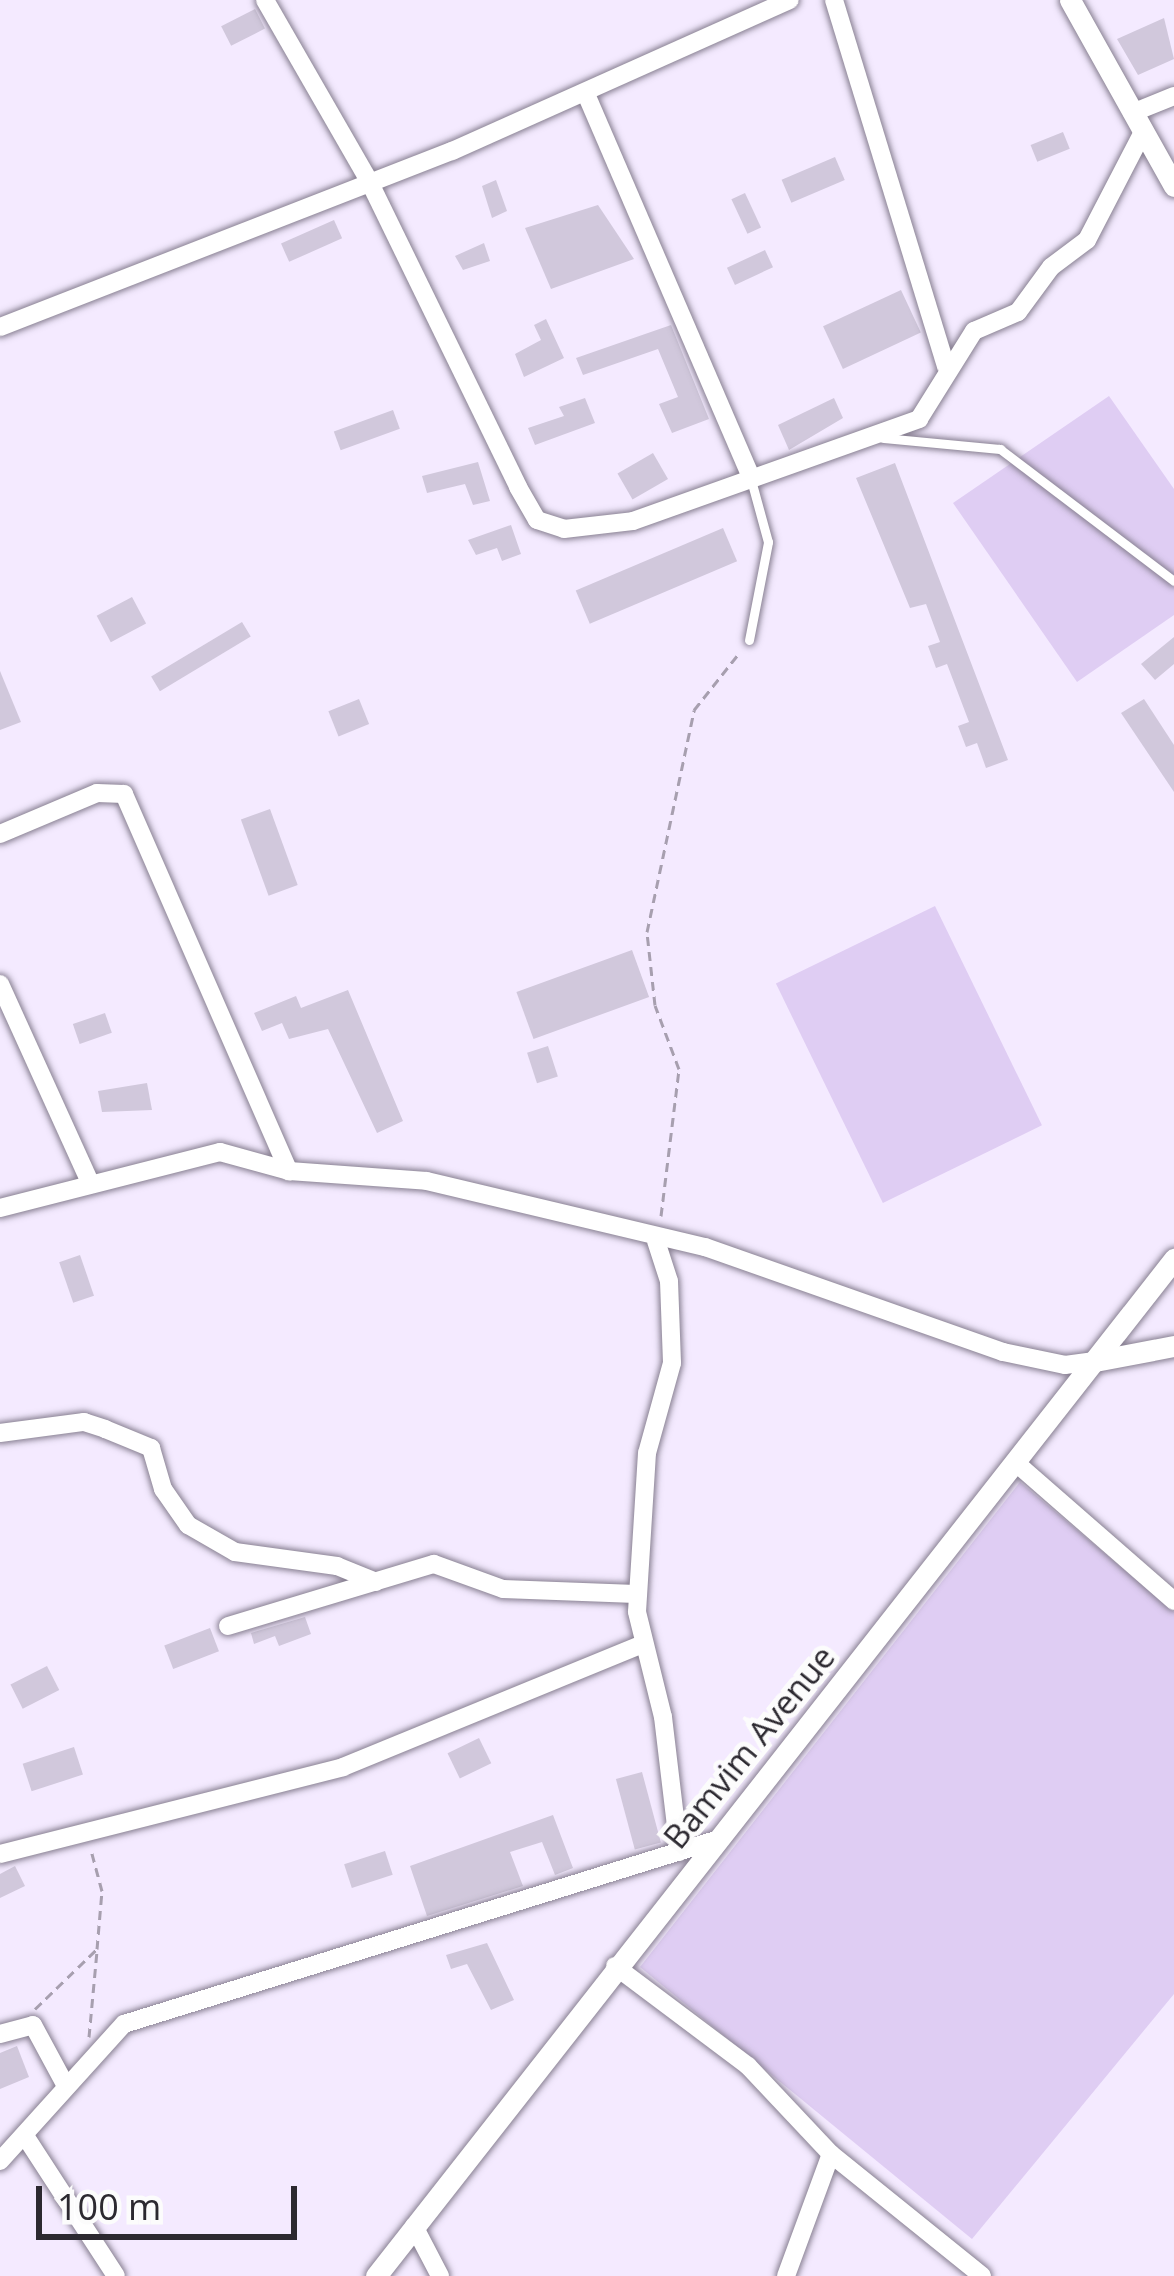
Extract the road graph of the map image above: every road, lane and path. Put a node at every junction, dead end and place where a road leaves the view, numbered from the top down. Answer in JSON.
{"nodes":[{"id":1,"x":265,"y":0,"type":"edge"},
{"id":2,"x":790,"y":0,"type":"edge"},
{"id":3,"x":833,"y":0,"type":"edge"},
{"id":4,"x":1070,"y":0,"type":"edge"},
{"id":5,"x":586,"y":94,"type":"junction"},
{"id":6,"x":1174,"y":96,"type":"edge"},
{"id":7,"x":1137,"y":123,"type":"junction"},
{"id":8,"x":369,"y":181,"type":"junction"},
{"id":9,"x":1174,"y":186,"type":"edge"},
{"id":10,"x":0,"y":327,"type":"edge"},
{"id":11,"x":946,"y":366,"type":"junction"},
{"id":12,"x":872,"y":437,"type":"junction"},
{"id":13,"x":750,"y":475,"type":"junction"},
{"id":14,"x":1174,"y":581,"type":"edge"},
{"id":15,"x":749,"y":640,"type":"joint"},
{"id":16,"x":0,"y":834,"type":"edge"},
{"id":17,"x":0,"y":984,"type":"edge"},
{"id":18,"x":289,"y":1171,"type":"junction"},
{"id":19,"x":90,"y":1182,"type":"junction"},
{"id":20,"x":0,"y":1208,"type":"edge"},
{"id":21,"x":661,"y":1218,"type":"dead end"},
{"id":22,"x":656,"y":1241,"type":"junction"},
{"id":23,"x":1174,"y":1259,"type":"edge"},
{"id":24,"x":1174,"y":1346,"type":"edge"},
{"id":25,"x":1096,"y":1361,"type":"junction"},
{"id":26,"x":0,"y":1433,"type":"edge"},
{"id":27,"x":1016,"y":1463,"type":"junction"},
{"id":28,"x":376,"y":1582,"type":"junction"},
{"id":29,"x":636,"y":1594,"type":"junction"},
{"id":30,"x":1174,"y":1601,"type":"edge"},
{"id":31,"x":228,"y":1627,"type":"dead end"},
{"id":32,"x":640,"y":1645,"type":"junction"},
{"id":33,"x":85,"y":1831,"type":"junction"},
{"id":34,"x":716,"y":1840,"type":"junction"},
{"id":35,"x":680,"y":1852,"type":"junction"},
{"id":36,"x":0,"y":1854,"type":"edge"},
{"id":37,"x":97,"y":1949,"type":"junction"},
{"id":38,"x":616,"y":1966,"type":"junction"},
{"id":39,"x":33,"y":2026,"type":"junction"},
{"id":40,"x":0,"y":2034,"type":"edge"},
{"id":41,"x":88,"y":2059,"type":"junction"},
{"id":42,"x":66,"y":2086,"type":"junction"},
{"id":43,"x":27,"y":2139,"type":"junction"},
{"id":44,"x":831,"y":2154,"type":"junction"},
{"id":45,"x":0,"y":2162,"type":"edge"},
{"id":46,"x":414,"y":2226,"type":"junction"},
{"id":47,"x":116,"y":2276,"type":"edge"},
{"id":48,"x":376,"y":2276,"type":"edge"},
{"id":49,"x":440,"y":2276,"type":"edge"},
{"id":50,"x":786,"y":2276,"type":"edge"},
{"id":51,"x":982,"y":2276,"type":"edge"}],
"edges":[{"from":1,"to":8,"type":"street"},
{"from":2,"to":5,"type":"street"},
{"from":3,"to":11,"type":"street"},
{"from":4,"to":7,"type":"street"},
{"from":5,"to":8,"type":"street"},
{"from":5,"to":13,"type":"street"},
{"from":6,"to":7,"type":"street"},
{"from":7,"to":9,"type":"street"},
{"from":7,"to":11,"type":"street"},
{"from":8,"to":10,"type":"street"},
{"from":8,"to":13,"type":"street"},
{"from":11,"to":12,"type":"street"},
{"from":12,"to":13,"type":"street"},
{"from":12,"to":14,"type":"lane"},
{"from":13,"to":15,"type":"lane"},
{"from":15,"to":21,"type":"path"},
{"from":16,"to":18,"type":"street"},
{"from":17,"to":19,"type":"street"},
{"from":18,"to":19,"type":"street"},
{"from":18,"to":22,"type":"street"},
{"from":19,"to":20,"type":"street"},
{"from":22,"to":25,"type":"street"},
{"from":22,"to":29,"type":"street"},
{"from":23,"to":25,"type":"street","name":"Bamvim Avenue"},
{"from":24,"to":25,"type":"street"},
{"from":25,"to":27,"type":"street","name":"Bamvim Avenue"},
{"from":26,"to":28,"type":"street"},
{"from":27,"to":30,"type":"street"},
{"from":27,"to":34,"type":"street","name":"Bamvim Avenue"},
{"from":28,"to":29,"type":"street"},
{"from":28,"to":31,"type":"street"},
{"from":29,"to":32,"type":"street"},
{"from":32,"to":33,"type":"street"},
{"from":32,"to":35,"type":"street"},
{"from":33,"to":36,"type":"street"},
{"from":33,"to":37,"type":"path"},
{"from":34,"to":35,"type":"street"},
{"from":34,"to":38,"type":"street","name":"Bamvim Avenue"},
{"from":35,"to":41,"type":"street"},
{"from":37,"to":39,"type":"path"},
{"from":37,"to":41,"type":"path"},
{"from":38,"to":44,"type":"street"},
{"from":38,"to":46,"type":"street","name":"Bamvim Avenue"},
{"from":39,"to":40,"type":"street"},
{"from":39,"to":42,"type":"street"},
{"from":41,"to":42,"type":"street"},
{"from":42,"to":43,"type":"street"},
{"from":43,"to":45,"type":"street"},
{"from":43,"to":47,"type":"street"},
{"from":44,"to":50,"type":"street"},
{"from":44,"to":51,"type":"street"},
{"from":46,"to":48,"type":"street","name":"Bamvim Avenue"},
{"from":46,"to":49,"type":"street"}]}
